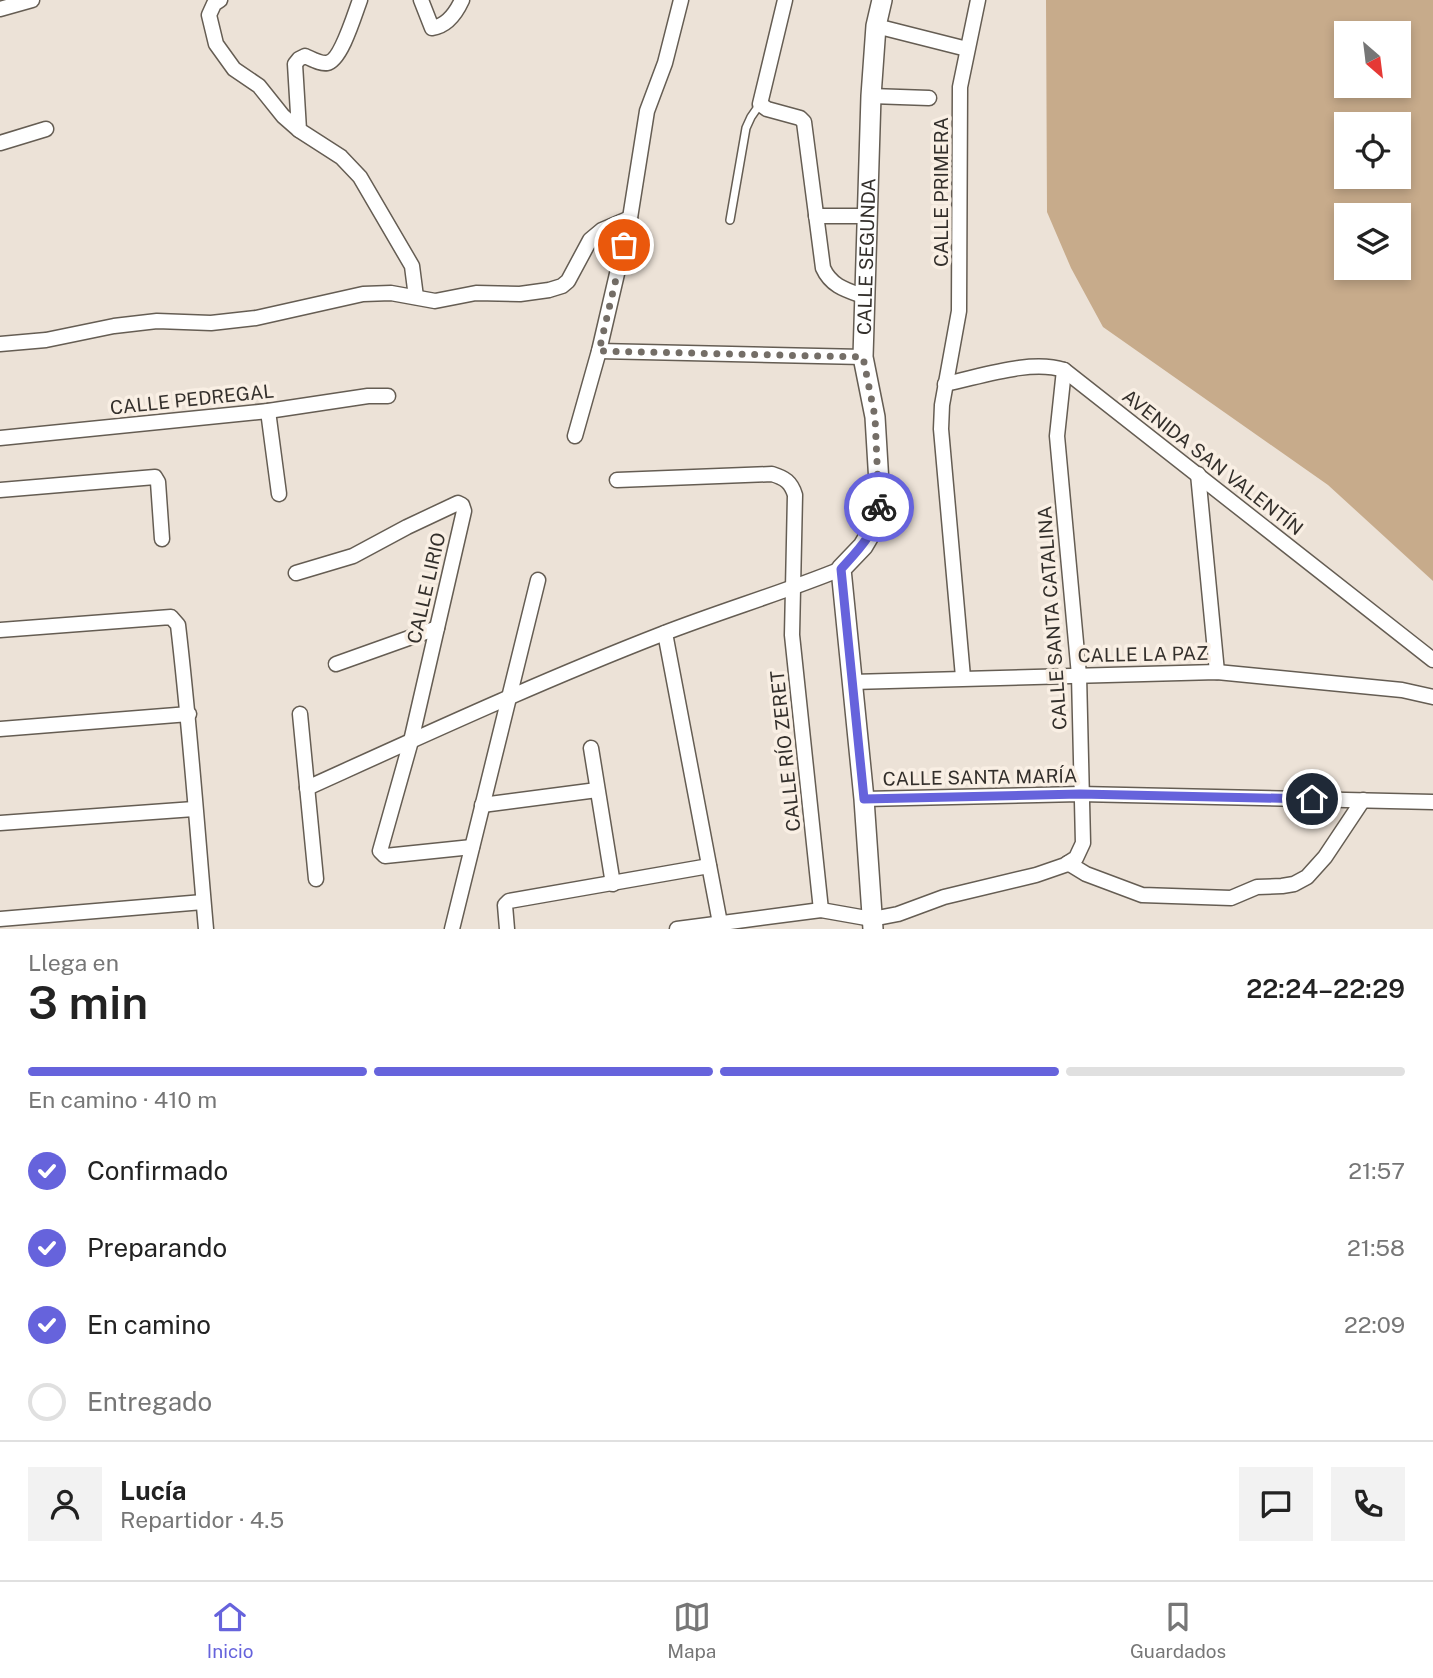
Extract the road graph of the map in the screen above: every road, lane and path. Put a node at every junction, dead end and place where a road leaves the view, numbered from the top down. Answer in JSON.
{"nodes":[{"id":1,"x":32,"y":0,"type":"edge"},
{"id":2,"x":220,"y":0,"type":"edge"},
{"id":3,"x":360,"y":0,"type":"edge"},
{"id":4,"x":421,"y":0,"type":"edge"},
{"id":5,"x":462,"y":0,"type":"edge"},
{"id":6,"x":681,"y":0,"type":"edge"},
{"id":7,"x":785,"y":0,"type":"edge"},
{"id":8,"x":882,"y":0,"type":"edge"},
{"id":9,"x":978,"y":0,"type":"edge"},
{"id":10,"x":0,"y":9,"type":"edge"},
{"id":11,"x":876,"y":26,"type":"junction"},
{"id":12,"x":967,"y":49,"type":"junction"},
{"id":13,"x":871,"y":96,"type":"junction"},
{"id":14,"x":929,"y":98,"type":"dead end"},
{"id":15,"x":760,"y":104,"type":"junction"},
{"id":16,"x":46,"y":129,"type":"dead end"},
{"id":17,"x":299,"y":130,"type":"junction"},
{"id":18,"x":0,"y":143,"type":"edge"},
{"id":19,"x":816,"y":216,"type":"junction"},
{"id":20,"x":869,"y":216,"type":"junction"},
{"id":21,"x":630,"y":218,"type":"junction"},
{"id":22,"x":730,"y":220,"type":"dead end"},
{"id":23,"x":863,"y":296,"type":"junction"},
{"id":24,"x":416,"y":297,"type":"junction"},
{"id":25,"x":0,"y":344,"type":"edge"},
{"id":26,"x":599,"y":351,"type":"junction"},
{"id":27,"x":863,"y":357,"type":"junction"},
{"id":28,"x":1064,"y":370,"type":"junction"},
{"id":29,"x":945,"y":384,"type":"junction"},
{"id":30,"x":388,"y":396,"type":"dead end"},
{"id":31,"x":268,"y":411,"type":"junction"},
{"id":32,"x":575,"y":436,"type":"dead end"},
{"id":33,"x":0,"y":438,"type":"edge"},
{"id":34,"x":1198,"y":474,"type":"junction"},
{"id":35,"x":617,"y":480,"type":"dead end"},
{"id":36,"x":0,"y":491,"type":"edge"},
{"id":37,"x":279,"y":495,"type":"dead end"},
{"id":38,"x":162,"y":539,"type":"dead end"},
{"id":39,"x":841,"y":569,"type":"junction"},
{"id":40,"x":296,"y":573,"type":"dead end"},
{"id":41,"x":538,"y":580,"type":"dead end"},
{"id":42,"x":794,"y":588,"type":"junction"},
{"id":43,"x":437,"y":628,"type":"junction"},
{"id":44,"x":0,"y":630,"type":"edge"},
{"id":45,"x":665,"y":633,"type":"junction"},
{"id":46,"x":1433,"y":660,"type":"edge"},
{"id":47,"x":336,"y":664,"type":"dead end"},
{"id":48,"x":1217,"y":672,"type":"junction"},
{"id":49,"x":1079,"y":675,"type":"junction"},
{"id":50,"x":963,"y":677,"type":"junction"},
{"id":51,"x":852,"y":682,"type":"junction"},
{"id":52,"x":511,"y":695,"type":"junction"},
{"id":53,"x":1433,"y":697,"type":"edge"},
{"id":54,"x":300,"y":713,"type":"dead end"},
{"id":55,"x":188,"y":714,"type":"junction"},
{"id":56,"x":0,"y":729,"type":"edge"},
{"id":57,"x":411,"y":741,"type":"junction"},
{"id":58,"x":592,"y":748,"type":"dead end"},
{"id":59,"x":307,"y":788,"type":"junction"},
{"id":60,"x":597,"y":790,"type":"junction"},
{"id":61,"x":1080,"y":794,"type":"junction"},
{"id":62,"x":864,"y":799,"type":"junction"},
{"id":63,"x":1363,"y":800,"type":"junction"},
{"id":64,"x":1433,"y":802,"type":"edge"},
{"id":65,"x":482,"y":805,"type":"junction"},
{"id":66,"x":194,"y":809,"type":"junction"},
{"id":67,"x":0,"y":823,"type":"edge"},
{"id":68,"x":472,"y":847,"type":"junction"},
{"id":69,"x":1069,"y":863,"type":"junction"},
{"id":70,"x":709,"y":866,"type":"junction"},
{"id":71,"x":316,"y":879,"type":"dead end"},
{"id":72,"x":613,"y":884,"type":"junction"},
{"id":73,"x":203,"y":902,"type":"junction"},
{"id":74,"x":821,"y":910,"type":"junction"},
{"id":75,"x":0,"y":919,"type":"edge"},
{"id":76,"x":720,"y":923,"type":"junction"},
{"id":77,"x":873,"y":924,"type":"edge"},
{"id":78,"x":206,"y":929,"type":"edge"},
{"id":79,"x":452,"y":929,"type":"edge"},
{"id":80,"x":507,"y":929,"type":"edge"},
{"id":81,"x":677,"y":929,"type":"edge"}],
"edges":[{"from":1,"to":10,"type":"street"},
{"from":2,"to":17,"type":"street"},
{"from":3,"to":17,"type":"street"},
{"from":4,"to":5,"type":"street"},
{"from":6,"to":21,"type":"street"},
{"from":7,"to":15,"type":"street"},
{"from":8,"to":11,"type":"street","name":"CALLE SEGUNDA"},
{"from":9,"to":12,"type":"street","name":"CALLE PRIMERA"},
{"from":11,"to":12,"type":"street"},
{"from":11,"to":13,"type":"street","name":"CALLE SEGUNDA"},
{"from":12,"to":29,"type":"street","name":"CALLE PRIMERA"},
{"from":13,"to":14,"type":"street"},
{"from":13,"to":20,"type":"street","name":"CALLE SEGUNDA"},
{"from":15,"to":19,"type":"street"},
{"from":15,"to":22,"type":"lane"},
{"from":16,"to":18,"type":"street"},
{"from":17,"to":24,"type":"street"},
{"from":19,"to":20,"type":"street"},
{"from":19,"to":23,"type":"street"},
{"from":20,"to":23,"type":"street","name":"CALLE SEGUNDA"},
{"from":21,"to":24,"type":"street"},
{"from":21,"to":26,"type":"street"},
{"from":23,"to":27,"type":"street","name":"CALLE SEGUNDA"},
{"from":24,"to":25,"type":"street"},
{"from":26,"to":27,"type":"street"},
{"from":26,"to":32,"type":"street"},
{"from":27,"to":39,"type":"street","name":"CALLE SEGUNDA"},
{"from":28,"to":29,"type":"street"},
{"from":28,"to":34,"type":"street","name":"AVENIDA SAN VALENTÍN"},
{"from":28,"to":49,"type":"street","name":"CALLE SANTA CATALINA"},
{"from":29,"to":50,"type":"street","name":"CALLE PRIMERA"},
{"from":30,"to":31,"type":"street","name":"CALLE PEDREGAL"},
{"from":31,"to":33,"type":"street","name":"CALLE PEDREGAL"},
{"from":31,"to":37,"type":"street"},
{"from":34,"to":46,"type":"street","name":"AVENIDA SAN VALENTÍN"},
{"from":34,"to":48,"type":"street"},
{"from":35,"to":42,"type":"street","name":"CALLE RÍO ZERET"},
{"from":36,"to":38,"type":"street"},
{"from":39,"to":42,"type":"street","name":"CALLE SEGUNDA"},
{"from":39,"to":51,"type":"street"},
{"from":40,"to":43,"type":"street","name":"CALLE LIRIO"},
{"from":41,"to":52,"type":"street"},
{"from":42,"to":45,"type":"street","name":"CALLE SEGUNDA"},
{"from":42,"to":74,"type":"street","name":"CALLE RÍO ZERET"},
{"from":43,"to":47,"type":"street"},
{"from":43,"to":57,"type":"street","name":"CALLE LIRIO"},
{"from":44,"to":55,"type":"street"},
{"from":45,"to":52,"type":"street","name":"CALLE SEGUNDA"},
{"from":45,"to":70,"type":"street"},
{"from":48,"to":49,"type":"street","name":"CALLE LA PAZ"},
{"from":48,"to":53,"type":"street","name":"CALLE LA PAZ"},
{"from":49,"to":50,"type":"street","name":"CALLE LA PAZ"},
{"from":49,"to":61,"type":"street","name":"CALLE SANTA CATALINA"},
{"from":50,"to":51,"type":"street","name":"CALLE LA PAZ"},
{"from":51,"to":62,"type":"street"},
{"from":52,"to":57,"type":"street","name":"CALLE SEGUNDA"},
{"from":52,"to":65,"type":"street"},
{"from":54,"to":59,"type":"street"},
{"from":55,"to":56,"type":"street"},
{"from":55,"to":66,"type":"street"},
{"from":57,"to":59,"type":"street","name":"CALLE SEGUNDA"},
{"from":57,"to":68,"type":"street","name":"CALLE LIRIO"},
{"from":58,"to":60,"type":"street"},
{"from":59,"to":71,"type":"street"},
{"from":60,"to":65,"type":"street"},
{"from":60,"to":72,"type":"street"},
{"from":61,"to":62,"type":"street","name":"CALLE SANTA MARÍA"},
{"from":61,"to":63,"type":"street","name":"CALLE SANTA MARÍA"},
{"from":61,"to":69,"type":"street","name":"CALLE SANTA CATALINA"},
{"from":62,"to":77,"type":"street"},
{"from":63,"to":64,"type":"street","name":"CALLE SANTA MARÍA"},
{"from":63,"to":69,"type":"street"},
{"from":65,"to":68,"type":"street"},
{"from":66,"to":67,"type":"street"},
{"from":66,"to":73,"type":"street"},
{"from":68,"to":79,"type":"street"},
{"from":69,"to":77,"type":"street"},
{"from":70,"to":72,"type":"street"},
{"from":70,"to":76,"type":"street"},
{"from":72,"to":80,"type":"street"},
{"from":73,"to":75,"type":"street"},
{"from":73,"to":78,"type":"street"},
{"from":74,"to":76,"type":"street"},
{"from":74,"to":77,"type":"street"},
{"from":76,"to":81,"type":"street"}]}
